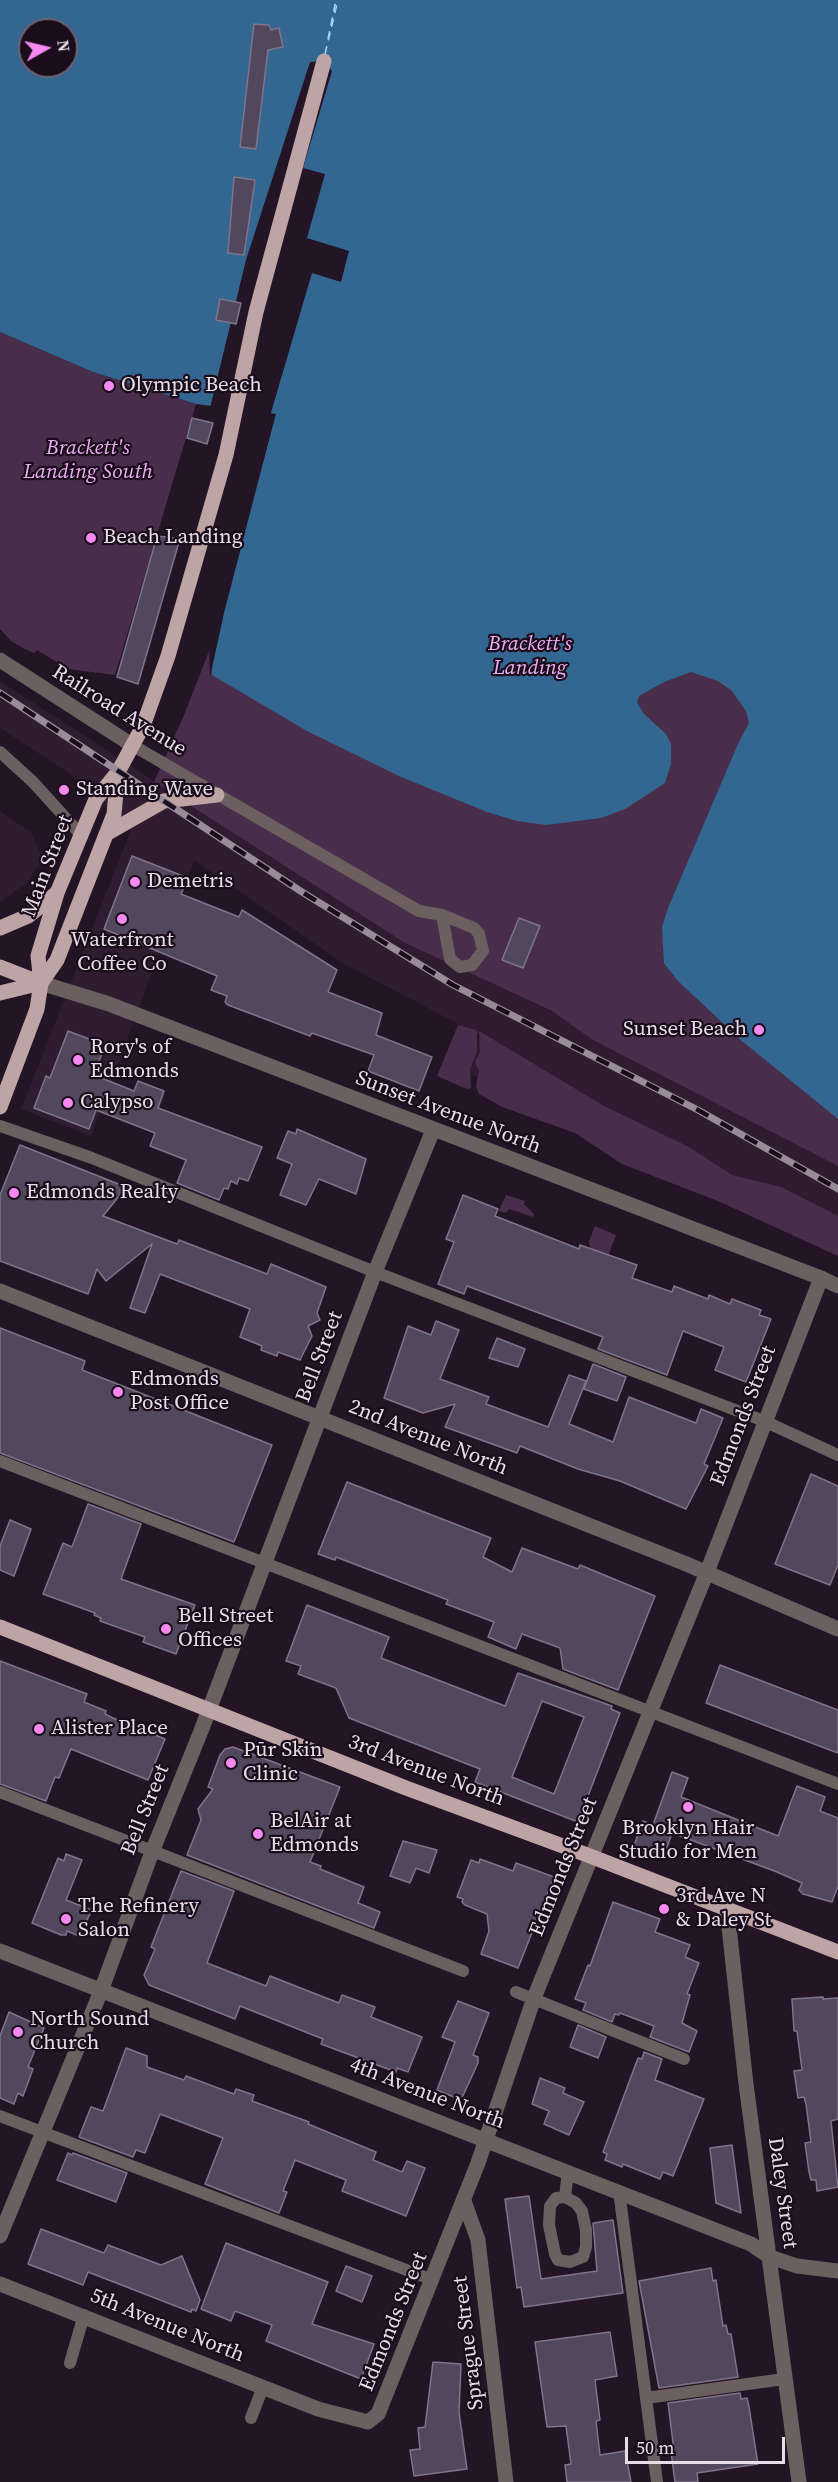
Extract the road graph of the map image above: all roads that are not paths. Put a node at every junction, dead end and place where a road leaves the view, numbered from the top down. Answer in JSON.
{"nodes":[{"id":1,"x":324,"y":60,"type":"dead end"},
{"id":2,"x":0,"y":660,"type":"edge"},
{"id":3,"x":132,"y":745,"type":"junction"},
{"id":4,"x":0,"y":752,"type":"edge"},
{"id":5,"x":118,"y":772,"type":"junction"},
{"id":6,"x":217,"y":795,"type":"junction"},
{"id":7,"x":106,"y":834,"type":"junction"},
{"id":8,"x":81,"y":835,"type":"junction"},
{"id":9,"x":57,"y":893,"type":"junction"},
{"id":10,"x":442,"y":915,"type":"dead end"},
{"id":11,"x":0,"y":928,"type":"edge"},
{"id":12,"x":0,"y":967,"type":"edge"},
{"id":13,"x":41,"y":983,"type":"junction"},
{"id":14,"x":0,"y":993,"type":"edge"},
{"id":15,"x":0,"y":1107,"type":"edge"},
{"id":16,"x":0,"y":1126,"type":"edge"},
{"id":17,"x":433,"y":1130,"type":"junction"},
{"id":18,"x":375,"y":1272,"type":"junction"},
{"id":19,"x":821,"y":1278,"type":"junction"},
{"id":20,"x":838,"y":1286,"type":"edge"},
{"id":21,"x":0,"y":1291,"type":"edge"},
{"id":22,"x":320,"y":1417,"type":"junction"},
{"id":23,"x":764,"y":1421,"type":"junction"},
{"id":24,"x":838,"y":1455,"type":"edge"},
{"id":25,"x":0,"y":1461,"type":"edge"},
{"id":26,"x":264,"y":1563,"type":"junction"},
{"id":27,"x":707,"y":1572,"type":"junction"},
{"id":28,"x":0,"y":1627,"type":"edge"},
{"id":29,"x":838,"y":1629,"type":"edge"},
{"id":30,"x":209,"y":1708,"type":"junction"},
{"id":31,"x":650,"y":1711,"type":"junction"},
{"id":32,"x":838,"y":1784,"type":"edge"},
{"id":33,"x":0,"y":1792,"type":"edge"},
{"id":34,"x":152,"y":1852,"type":"junction"},
{"id":35,"x":590,"y":1856,"type":"junction"},
{"id":36,"x":727,"y":1909,"type":"junction"},
{"id":37,"x":0,"y":1952,"type":"edge"},
{"id":38,"x":838,"y":1952,"type":"edge"},
{"id":39,"x":463,"y":1971,"type":"dead end"},
{"id":40,"x":101,"y":1991,"type":"junction"},
{"id":41,"x":516,"y":1992,"type":"dead end"},
{"id":42,"x":534,"y":1998,"type":"junction"},
{"id":43,"x":684,"y":2059,"type":"dead end"},
{"id":44,"x":0,"y":2116,"type":"edge"},
{"id":45,"x":42,"y":2132,"type":"junction"},
{"id":46,"x":486,"y":2140,"type":"junction"},
{"id":47,"x":568,"y":2171,"type":"junction"},
{"id":48,"x":619,"y":2192,"type":"junction"},
{"id":49,"x":565,"y":2197,"type":"junction"},
{"id":50,"x":464,"y":2201,"type":"junction"},
{"id":51,"x":0,"y":2236,"type":"edge"},
{"id":52,"x":770,"y":2257,"type":"junction"},
{"id":53,"x":838,"y":2271,"type":"edge"},
{"id":54,"x":433,"y":2280,"type":"junction"},
{"id":55,"x":0,"y":2283,"type":"edge"},
{"id":56,"x":84,"y":2315,"type":"junction"},
{"id":57,"x":70,"y":2363,"type":"dead end"},
{"id":58,"x":784,"y":2379,"type":"junction"},
{"id":59,"x":263,"y":2387,"type":"junction"},
{"id":60,"x":646,"y":2398,"type":"junction"},
{"id":61,"x":318,"y":2409,"type":"joint"},
{"id":62,"x":251,"y":2418,"type":"dead end"},
{"id":63,"x":506,"y":2482,"type":"edge"},
{"id":64,"x":657,"y":2482,"type":"edge"},
{"id":65,"x":799,"y":2482,"type":"edge"}],
"edges":[{"from":1,"to":3,"type":"main road","name":"Main Street"},
{"from":2,"to":3,"type":"street","name":"Railroad Avenue"},
{"from":3,"to":5,"type":"main road","name":"Main Street"},
{"from":3,"to":6,"type":"lane","name":"Railroad Avenue"},
{"from":4,"to":8,"type":"lane"},
{"from":5,"to":7,"type":"main road","name":"Main Street"},
{"from":5,"to":8,"type":"main road","name":"Main Street"},
{"from":6,"to":7,"type":"main road"},
{"from":6,"to":10,"type":"lane","name":"Railroad Avenue"},
{"from":7,"to":13,"type":"main road","name":"Main Street"},
{"from":8,"to":9,"type":"main road","name":"Main Street"},
{"from":9,"to":11,"type":"main road"},
{"from":9,"to":13,"type":"main road","name":"Main Street"},
{"from":12,"to":13,"type":"main road"},
{"from":13,"to":14,"type":"main road"},
{"from":13,"to":15,"type":"main road","name":"Main Street"},
{"from":13,"to":17,"type":"street","name":"Sunset Avenue North"},
{"from":16,"to":18,"type":"lane"},
{"from":17,"to":18,"type":"street","name":"Bell Street"},
{"from":17,"to":19,"type":"street","name":"Sunset Avenue North"},
{"from":18,"to":22,"type":"street","name":"Bell Street"},
{"from":18,"to":23,"type":"lane"},
{"from":19,"to":20,"type":"street","name":"Sunset Avenue North"},
{"from":19,"to":23,"type":"street","name":"Edmonds Street"},
{"from":21,"to":22,"type":"street","name":"2nd Avenue North"},
{"from":22,"to":26,"type":"street","name":"Bell Street"},
{"from":22,"to":27,"type":"street","name":"2nd Avenue North"},
{"from":23,"to":24,"type":"lane"},
{"from":23,"to":27,"type":"street","name":"Edmonds Street"},
{"from":25,"to":26,"type":"lane"},
{"from":26,"to":30,"type":"street","name":"Bell Street"},
{"from":26,"to":31,"type":"lane"},
{"from":27,"to":29,"type":"street","name":"2nd Avenue North"},
{"from":27,"to":31,"type":"street","name":"Edmonds Street"},
{"from":28,"to":30,"type":"main road","name":"3rd Avenue North"},
{"from":30,"to":34,"type":"street","name":"Bell Street"},
{"from":30,"to":35,"type":"main road","name":"3rd Avenue North"},
{"from":31,"to":32,"type":"lane"},
{"from":31,"to":35,"type":"street","name":"Edmonds Street"},
{"from":33,"to":34,"type":"lane"},
{"from":34,"to":39,"type":"lane"},
{"from":34,"to":40,"type":"street","name":"Bell Street"},
{"from":35,"to":36,"type":"main road","name":"3rd Avenue North"},
{"from":35,"to":42,"type":"street","name":"Edmonds Street"},
{"from":36,"to":38,"type":"main road","name":"3rd Avenue North"},
{"from":36,"to":52,"type":"street","name":"Daley Street"},
{"from":37,"to":40,"type":"street","name":"4th Avenue North"},
{"from":40,"to":45,"type":"street","name":"Bell Street"},
{"from":40,"to":46,"type":"street","name":"4th Avenue North"},
{"from":41,"to":42,"type":"lane"},
{"from":42,"to":43,"type":"lane"},
{"from":42,"to":46,"type":"street","name":"Edmonds Street"},
{"from":44,"to":45,"type":"lane"},
{"from":45,"to":51,"type":"street","name":"Bell Street"},
{"from":45,"to":54,"type":"lane"},
{"from":46,"to":47,"type":"street","name":"4th Avenue North"},
{"from":46,"to":50,"type":"street","name":"Edmonds Street"},
{"from":47,"to":48,"type":"street","name":"4th Avenue North"},
{"from":47,"to":49,"type":"lane"},
{"from":48,"to":52,"type":"street","name":"4th Avenue North"},
{"from":48,"to":60,"type":"lane"},
{"from":49,"to":49,"type":"lane"},
{"from":50,"to":54,"type":"street","name":"Edmonds Street"},
{"from":50,"to":63,"type":"street","name":"Sprague Street"},
{"from":52,"to":53,"type":"street","name":"4th Avenue North"},
{"from":52,"to":58,"type":"street","name":"Daley Street"},
{"from":54,"to":61,"type":"street","name":"Edmonds Street"},
{"from":55,"to":56,"type":"street","name":"5th Avenue North"},
{"from":56,"to":57,"type":"lane"},
{"from":56,"to":59,"type":"street","name":"5th Avenue North"},
{"from":58,"to":60,"type":"lane"},
{"from":58,"to":65,"type":"street","name":"Daley Street"},
{"from":59,"to":61,"type":"street","name":"5th Avenue North"},
{"from":59,"to":62,"type":"lane"},
{"from":60,"to":64,"type":"lane"}]}
